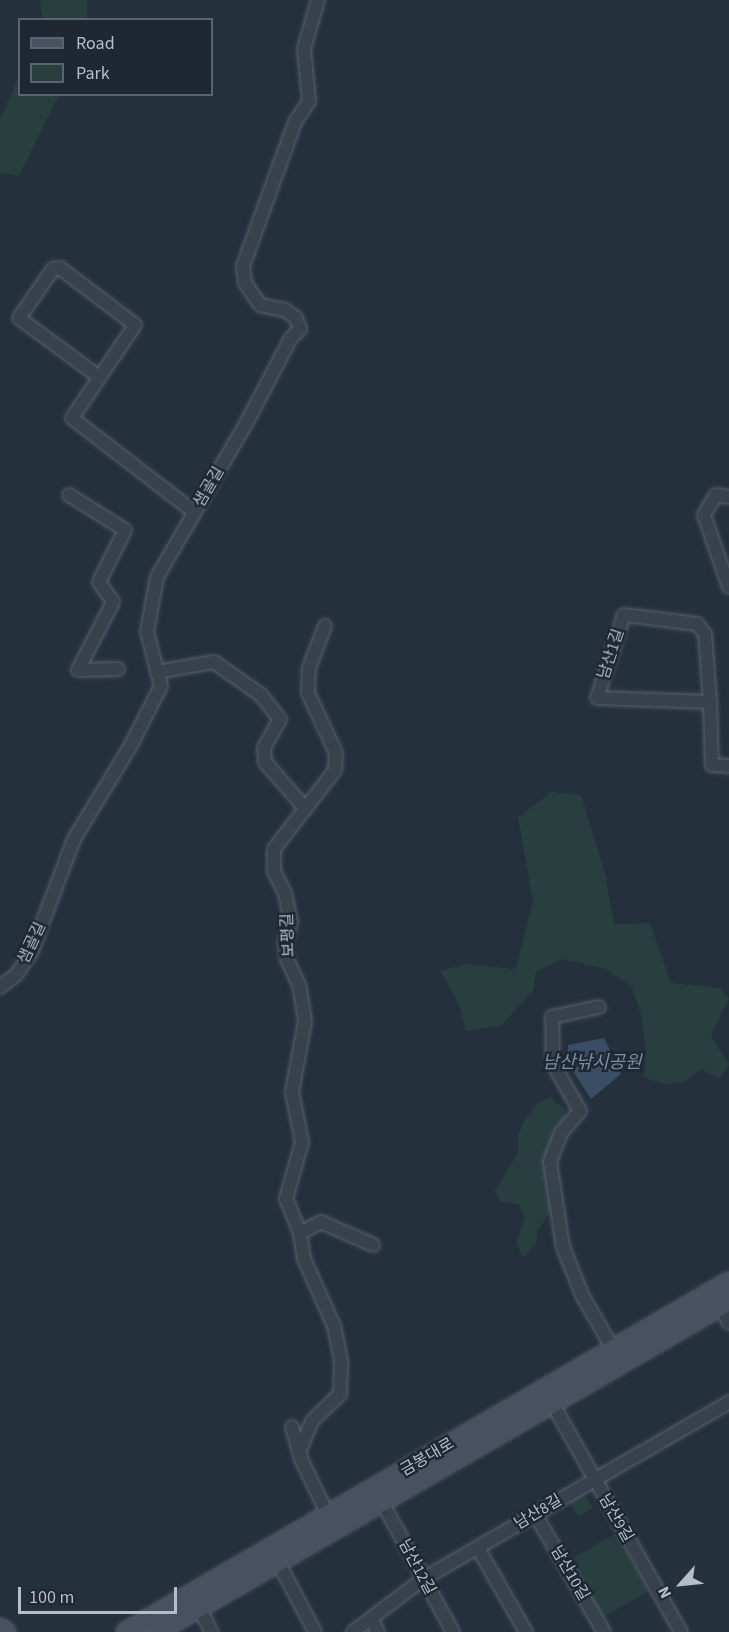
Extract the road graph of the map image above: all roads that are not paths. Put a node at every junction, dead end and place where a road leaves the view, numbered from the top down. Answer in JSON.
{"nodes":[{"id":1,"x":318,"y":0,"type":"edge"},
{"id":2,"x":99,"y":377,"type":"junction"},
{"id":3,"x":69,"y":495,"type":"dead end"},
{"id":4,"x":729,"y":497,"type":"edge"},
{"id":5,"x":194,"y":512,"type":"junction"},
{"id":6,"x":729,"y":587,"type":"edge"},
{"id":7,"x":325,"y":626,"type":"dead end"},
{"id":8,"x":118,"y":669,"type":"dead end"},
{"id":9,"x":157,"y":672,"type":"junction"},
{"id":10,"x":710,"y":702,"type":"junction"},
{"id":11,"x":729,"y":766,"type":"edge"},
{"id":12,"x":303,"y":806,"type":"junction"},
{"id":13,"x":0,"y":987,"type":"edge"},
{"id":14,"x":599,"y":1007,"type":"dead end"},
{"id":15,"x":300,"y":1233,"type":"junction"},
{"id":16,"x":373,"y":1245,"type":"dead end"},
{"id":17,"x":729,"y":1282,"type":"edge"},
{"id":18,"x":724,"y":1303,"type":"edge"},
{"id":19,"x":729,"y":1323,"type":"edge"},
{"id":20,"x":614,"y":1349,"type":"junction"},
{"id":21,"x":729,"y":1402,"type":"edge"},
{"id":22,"x":552,"y":1403,"type":"junction"},
{"id":23,"x":292,"y":1427,"type":"dead end"},
{"id":24,"x":299,"y":1452,"type":"junction"},
{"id":25,"x":593,"y":1478,"type":"junction"},
{"id":26,"x":382,"y":1502,"type":"junction"},
{"id":27,"x":535,"y":1514,"type":"junction"},
{"id":28,"x":328,"y":1515,"type":"junction"},
{"id":29,"x":478,"y":1548,"type":"junction"},
{"id":30,"x":278,"y":1562,"type":"junction"},
{"id":31,"x":423,"y":1579,"type":"junction"},
{"id":32,"x":199,"y":1608,"type":"junction"},
{"id":33,"x":372,"y":1619,"type":"junction"},
{"id":34,"x":0,"y":1628,"type":"edge"},
{"id":35,"x":6,"y":1632,"type":"edge"},
{"id":36,"x":126,"y":1632,"type":"edge"},
{"id":37,"x":158,"y":1632,"type":"edge"},
{"id":38,"x":212,"y":1632,"type":"edge"},
{"id":39,"x":315,"y":1632,"type":"edge"},
{"id":40,"x":353,"y":1632,"type":"edge"},
{"id":41,"x":378,"y":1632,"type":"edge"},
{"id":42,"x":453,"y":1632,"type":"edge"},
{"id":43,"x":526,"y":1632,"type":"edge"},
{"id":44,"x":604,"y":1632,"type":"edge"},
{"id":45,"x":681,"y":1632,"type":"edge"}],
"edges":[{"from":1,"to":5,"type":"street","name":"샘골길"},
{"from":2,"to":2,"type":"street"},
{"from":2,"to":5,"type":"street"},
{"from":3,"to":8,"type":"street"},
{"from":4,"to":6,"type":"street"},
{"from":5,"to":9,"type":"street","name":"샘골길"},
{"from":7,"to":12,"type":"street","name":"보평길"},
{"from":9,"to":12,"type":"street"},
{"from":9,"to":13,"type":"street","name":"샘골길"},
{"from":10,"to":10,"type":"street","name":"남산1길"},
{"from":10,"to":11,"type":"street","name":"남산1길"},
{"from":12,"to":15,"type":"street","name":"보평길"},
{"from":14,"to":20,"type":"street"},
{"from":15,"to":16,"type":"street"},
{"from":15,"to":24,"type":"street","name":"보평길"},
{"from":17,"to":20,"type":"street","name":"금봉대로"},
{"from":18,"to":19,"type":"street"},
{"from":18,"to":22,"type":"street","name":"금봉대로"},
{"from":20,"to":28,"type":"street","name":"금봉대로"},
{"from":21,"to":25,"type":"street","name":"남산8길"},
{"from":22,"to":25,"type":"street","name":"남산9길"},
{"from":22,"to":26,"type":"street","name":"금봉대로"},
{"from":23,"to":24,"type":"street"},
{"from":24,"to":28,"type":"street"},
{"from":25,"to":27,"type":"street","name":"남산8길"},
{"from":25,"to":45,"type":"street","name":"남산9길"},
{"from":26,"to":30,"type":"street","name":"금봉대로"},
{"from":26,"to":31,"type":"street","name":"남산12길"},
{"from":27,"to":29,"type":"street","name":"남산8길"},
{"from":27,"to":44,"type":"street","name":"남산10길"},
{"from":28,"to":36,"type":"street","name":"금봉대로"},
{"from":29,"to":31,"type":"street","name":"남산8길"},
{"from":29,"to":43,"type":"street"},
{"from":30,"to":32,"type":"street","name":"금봉대로"},
{"from":30,"to":39,"type":"street"},
{"from":31,"to":33,"type":"street","name":"남산8길"},
{"from":31,"to":42,"type":"street","name":"남산12길"},
{"from":32,"to":37,"type":"street","name":"금봉대로"},
{"from":32,"to":38,"type":"street"},
{"from":33,"to":40,"type":"street","name":"남산8길"},
{"from":33,"to":41,"type":"street"},
{"from":34,"to":35,"type":"street"}]}
